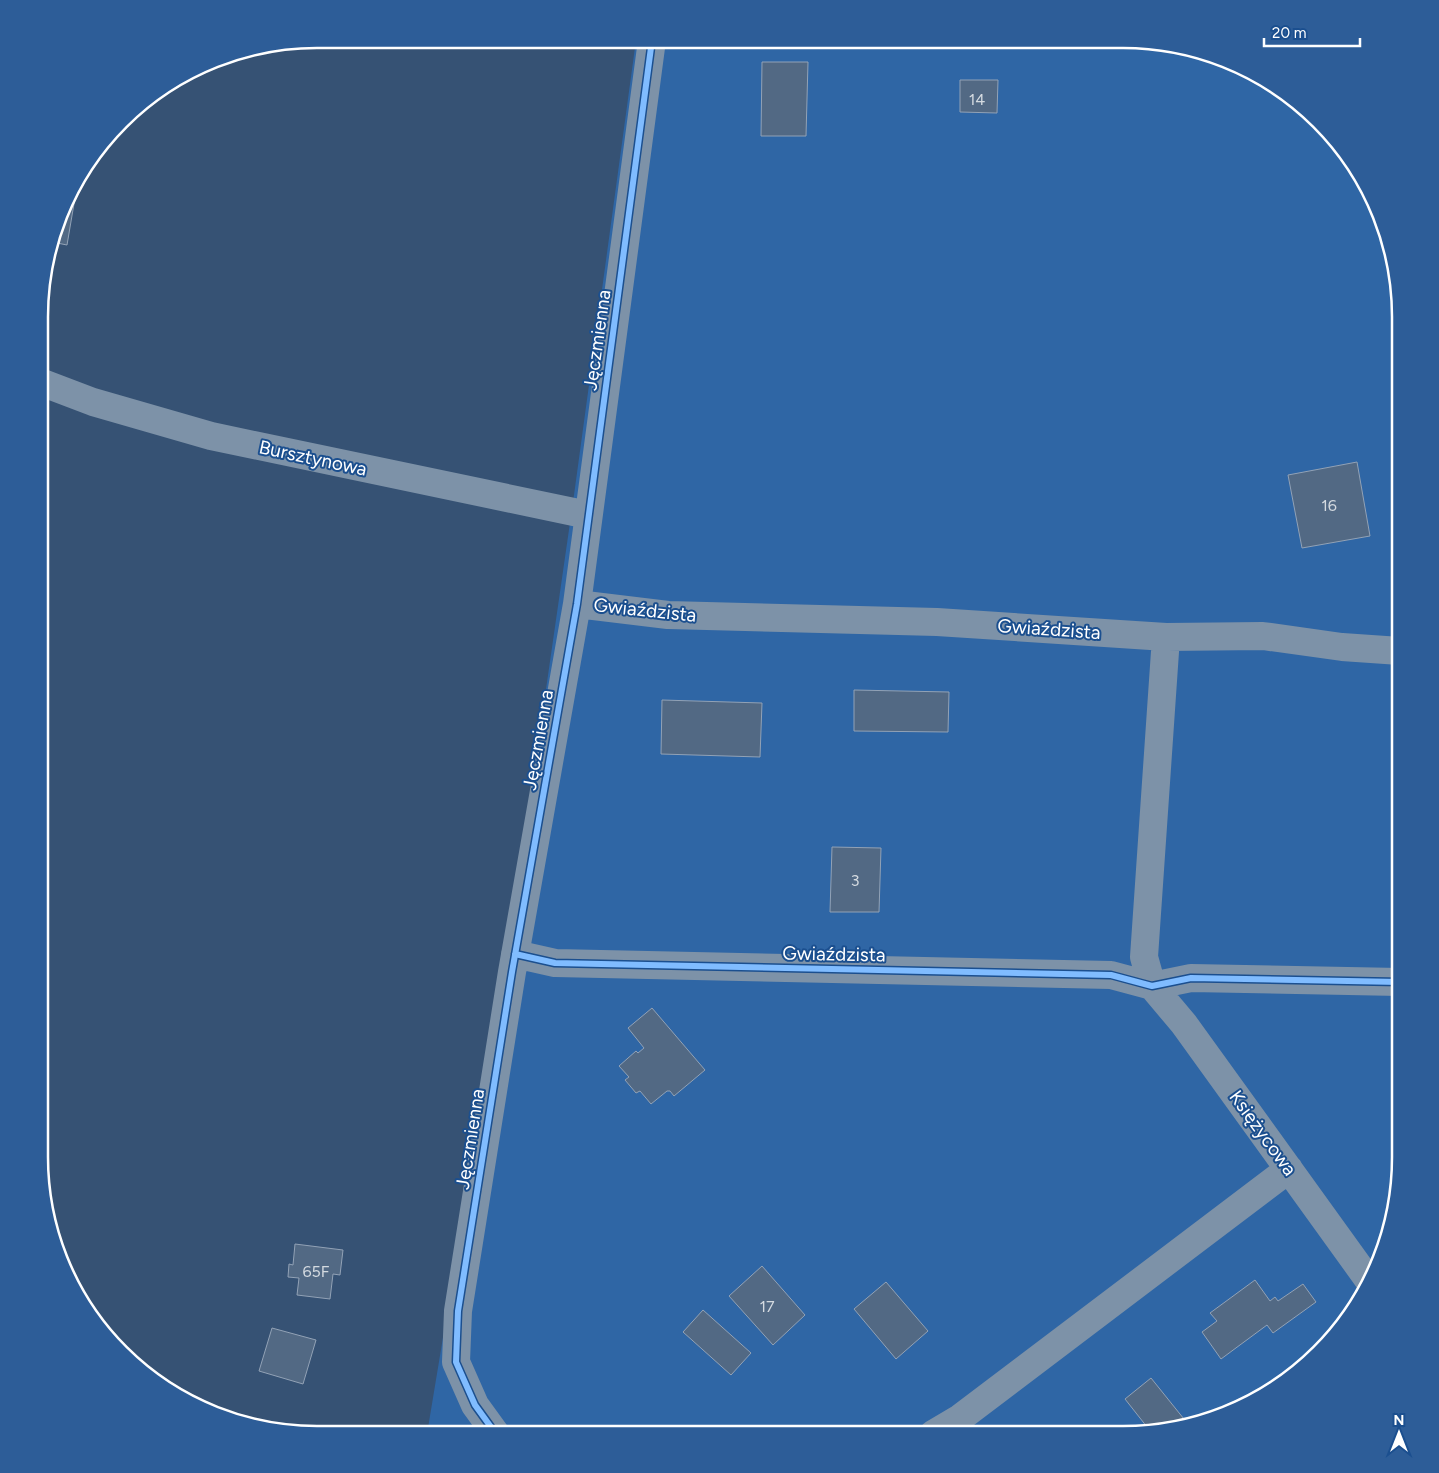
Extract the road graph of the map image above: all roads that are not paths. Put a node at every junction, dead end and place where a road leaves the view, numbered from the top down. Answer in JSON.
{"nodes":[{"id":1,"x":651,"y":48,"type":"edge"},
{"id":2,"x":48,"y":385,"type":"edge"},
{"id":3,"x":588,"y":515,"type":"junction"},
{"id":4,"x":577,"y":604,"type":"junction"},
{"id":5,"x":1166,"y":637,"type":"junction"},
{"id":6,"x":1392,"y":650,"type":"edge"},
{"id":7,"x":515,"y":954,"type":"junction"},
{"id":8,"x":1392,"y":982,"type":"edge"},
{"id":9,"x":1152,"y":986,"type":"junction"},
{"id":10,"x":1289,"y":1169,"type":"junction"},
{"id":11,"x":1365,"y":1275,"type":"edge"},
{"id":12,"x":490,"y":1426,"type":"edge"},
{"id":13,"x":966,"y":1426,"type":"edge"}],
"edges":[{"from":1,"to":3,"type":"street","name":"Jęczmienna"},
{"from":2,"to":3,"type":"street","name":"Bursztynowa"},
{"from":3,"to":4,"type":"street","name":"Jęczmienna"},
{"from":4,"to":5,"type":"street","name":"Gwiaździsta"},
{"from":4,"to":7,"type":"street","name":"Jęczmienna"},
{"from":5,"to":6,"type":"street","name":"Gwiaździsta"},
{"from":5,"to":9,"type":"street"},
{"from":7,"to":9,"type":"street","name":"Gwiaździsta"},
{"from":7,"to":12,"type":"street","name":"Jęczmienna"},
{"from":8,"to":9,"type":"street"},
{"from":9,"to":10,"type":"street","name":"Księżycowa"},
{"from":10,"to":11,"type":"street","name":"Księżycowa"},
{"from":10,"to":13,"type":"street"}]}
